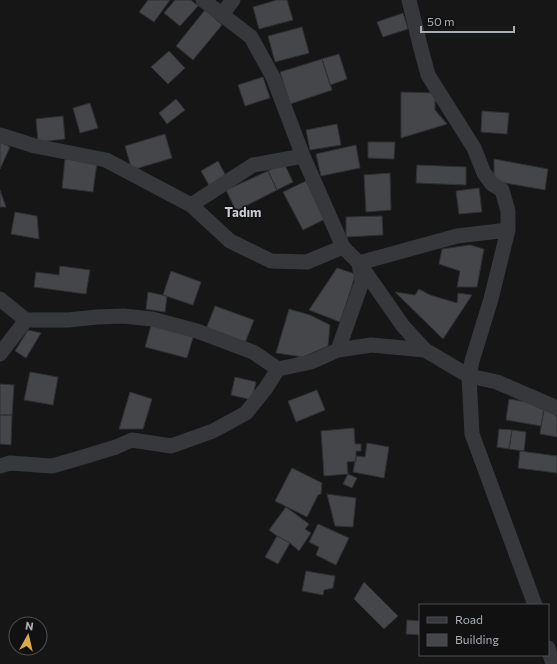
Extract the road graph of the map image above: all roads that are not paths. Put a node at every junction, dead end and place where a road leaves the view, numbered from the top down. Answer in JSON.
{"nodes":[{"id":1,"x":203,"y":0,"type":"edge"},
{"id":2,"x":234,"y":0,"type":"edge"},
{"id":3,"x":409,"y":0,"type":"edge"},
{"id":4,"x":222,"y":14,"type":"junction"},
{"id":5,"x":0,"y":135,"type":"edge"},
{"id":6,"x":303,"y":156,"type":"junction"},
{"id":7,"x":192,"y":205,"type":"junction"},
{"id":8,"x":508,"y":230,"type":"junction"},
{"id":9,"x":343,"y":247,"type":"junction"},
{"id":10,"x":359,"y":263,"type":"junction"},
{"id":11,"x":0,"y":299,"type":"edge"},
{"id":12,"x":26,"y":320,"type":"junction"},
{"id":13,"x":338,"y":350,"type":"junction"},
{"id":14,"x":426,"y":350,"type":"junction"},
{"id":15,"x":0,"y":354,"type":"edge"},
{"id":16,"x":278,"y":369,"type":"junction"},
{"id":17,"x":469,"y":376,"type":"junction"},
{"id":18,"x":557,"y":408,"type":"edge"},
{"id":19,"x":0,"y":466,"type":"edge"},
{"id":20,"x":535,"y":604,"type":"edge"},
{"id":21,"x":549,"y":651,"type":"edge"},
{"id":22,"x":553,"y":664,"type":"edge"}],
"edges":[{"from":1,"to":4,"type":"street"},
{"from":2,"to":4,"type":"street"},
{"from":3,"to":8,"type":"street"},
{"from":4,"to":6,"type":"street"},
{"from":5,"to":7,"type":"street"},
{"from":6,"to":7,"type":"street"},
{"from":6,"to":9,"type":"street"},
{"from":7,"to":9,"type":"street"},
{"from":8,"to":10,"type":"street"},
{"from":8,"to":17,"type":"street"},
{"from":9,"to":10,"type":"street"},
{"from":10,"to":13,"type":"street"},
{"from":10,"to":14,"type":"street"},
{"from":11,"to":12,"type":"street"},
{"from":12,"to":15,"type":"street"},
{"from":12,"to":16,"type":"street"},
{"from":13,"to":14,"type":"street"},
{"from":13,"to":16,"type":"street"},
{"from":14,"to":17,"type":"street"},
{"from":16,"to":19,"type":"street"},
{"from":17,"to":18,"type":"street"},
{"from":17,"to":20,"type":"street"},
{"from":21,"to":22,"type":"street"}]}
